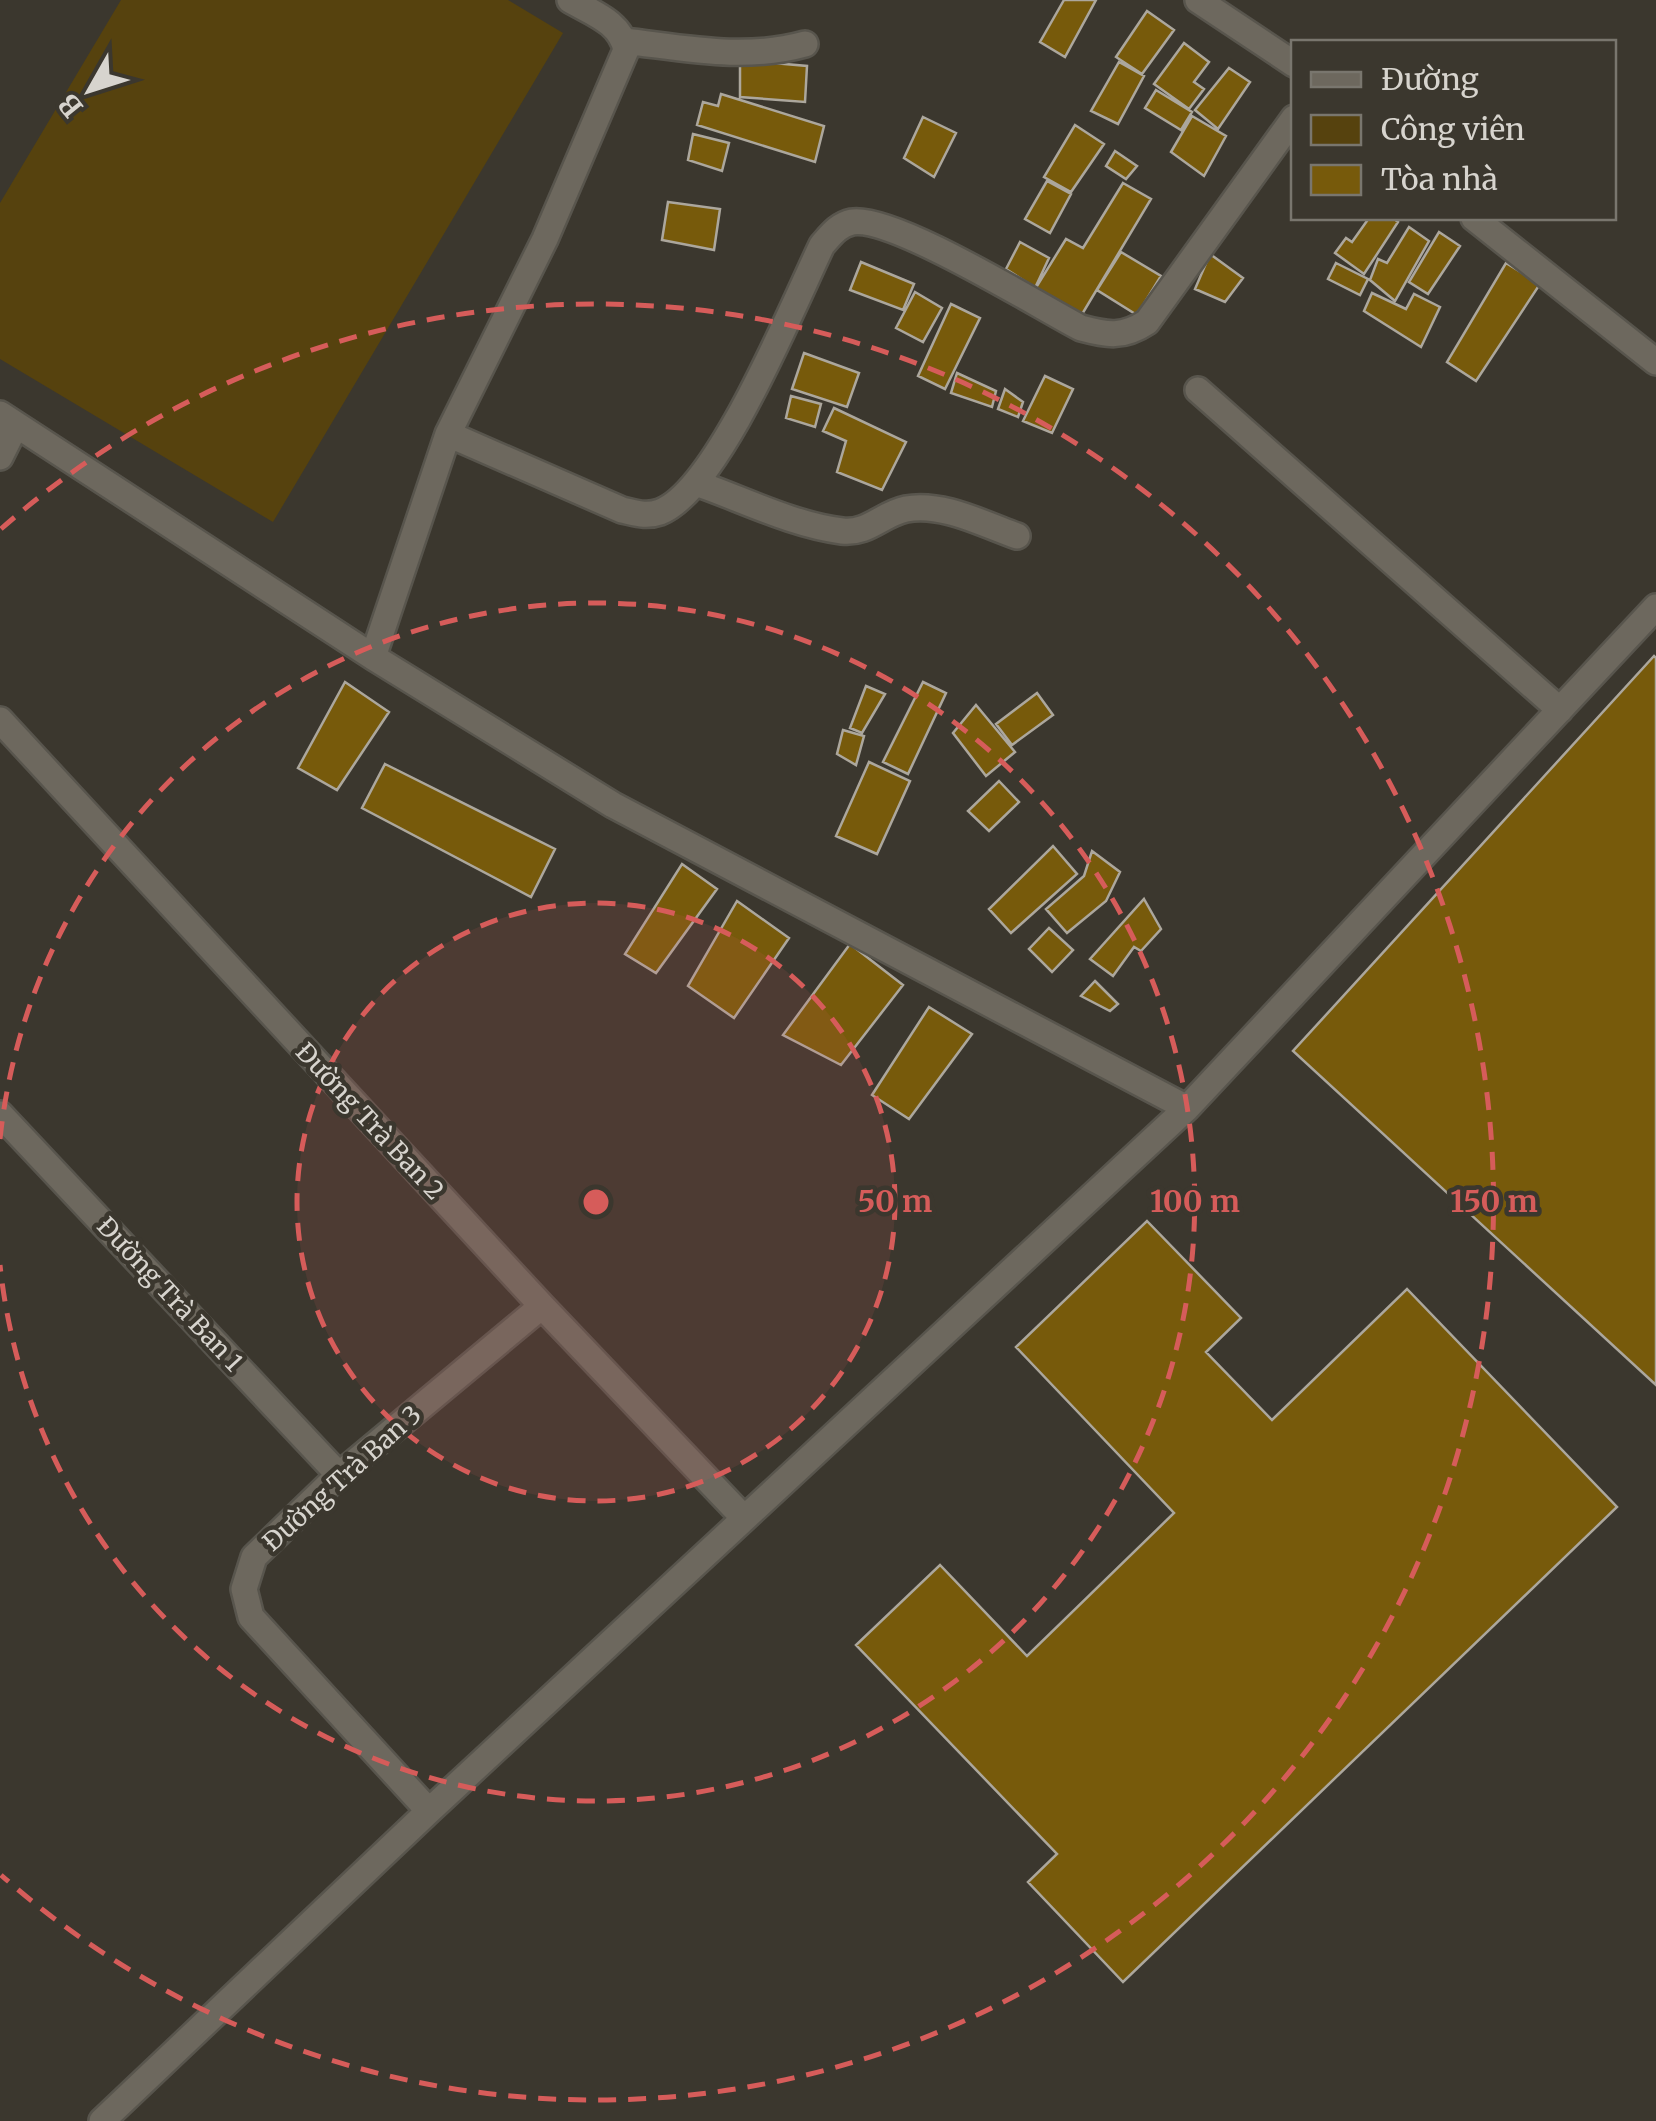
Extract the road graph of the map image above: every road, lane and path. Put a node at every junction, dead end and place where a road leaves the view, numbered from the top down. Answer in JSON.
{"nodes":[{"id":1,"x":570,"y":0,"type":"edge"},
{"id":2,"x":1198,"y":0,"type":"edge"},
{"id":3,"x":624,"y":41,"type":"junction"},
{"id":4,"x":804,"y":44,"type":"dead end"},
{"id":5,"x":1291,"y":62,"type":"edge"},
{"id":6,"x":1291,"y":122,"type":"edge"},
{"id":7,"x":1477,"y":220,"type":"edge"},
{"id":8,"x":1656,"y":362,"type":"edge"},
{"id":9,"x":1198,"y":390,"type":"dead end"},
{"id":10,"x":8,"y":420,"type":"edge"},
{"id":11,"x":448,"y":434,"type":"junction"},
{"id":12,"x":0,"y":458,"type":"edge"},
{"id":13,"x":696,"y":482,"type":"junction"},
{"id":14,"x":1017,"y":536,"type":"dead end"},
{"id":15,"x":1656,"y":607,"type":"edge"},
{"id":16,"x":373,"y":657,"type":"junction"},
{"id":17,"x":1560,"y":710,"type":"junction"},
{"id":18,"x":0,"y":720,"type":"edge"},
{"id":19,"x":1186,"y":1108,"type":"junction"},
{"id":20,"x":0,"y":1114,"type":"edge"},
{"id":21,"x":542,"y":1306,"type":"junction"},
{"id":22,"x":339,"y":1474,"type":"junction"},
{"id":23,"x":744,"y":1518,"type":"junction"},
{"id":24,"x":428,"y":1812,"type":"junction"},
{"id":25,"x":102,"y":2121,"type":"edge"}],
"edges":[{"from":1,"to":3,"type":"street"},
{"from":2,"to":5,"type":"street"},
{"from":3,"to":4,"type":"street"},
{"from":3,"to":11,"type":"street"},
{"from":6,"to":13,"type":"street"},
{"from":7,"to":8,"type":"street"},
{"from":9,"to":17,"type":"street"},
{"from":10,"to":12,"type":"street"},
{"from":10,"to":16,"type":"street"},
{"from":11,"to":13,"type":"street"},
{"from":11,"to":16,"type":"street"},
{"from":13,"to":14,"type":"street"},
{"from":15,"to":17,"type":"street"},
{"from":16,"to":19,"type":"street"},
{"from":17,"to":19,"type":"street"},
{"from":18,"to":21,"type":"street","name":"Đường Trà Ban 2"},
{"from":19,"to":23,"type":"street"},
{"from":20,"to":22,"type":"street","name":"Đường Trà Ban 1"},
{"from":21,"to":22,"type":"street","name":"Đường Trà Ban 3"},
{"from":21,"to":23,"type":"street","name":"Đường Trà Ban 2"},
{"from":22,"to":24,"type":"street","name":"Đường Trà Ban 3"},
{"from":23,"to":24,"type":"street"},
{"from":24,"to":25,"type":"street"}]}
